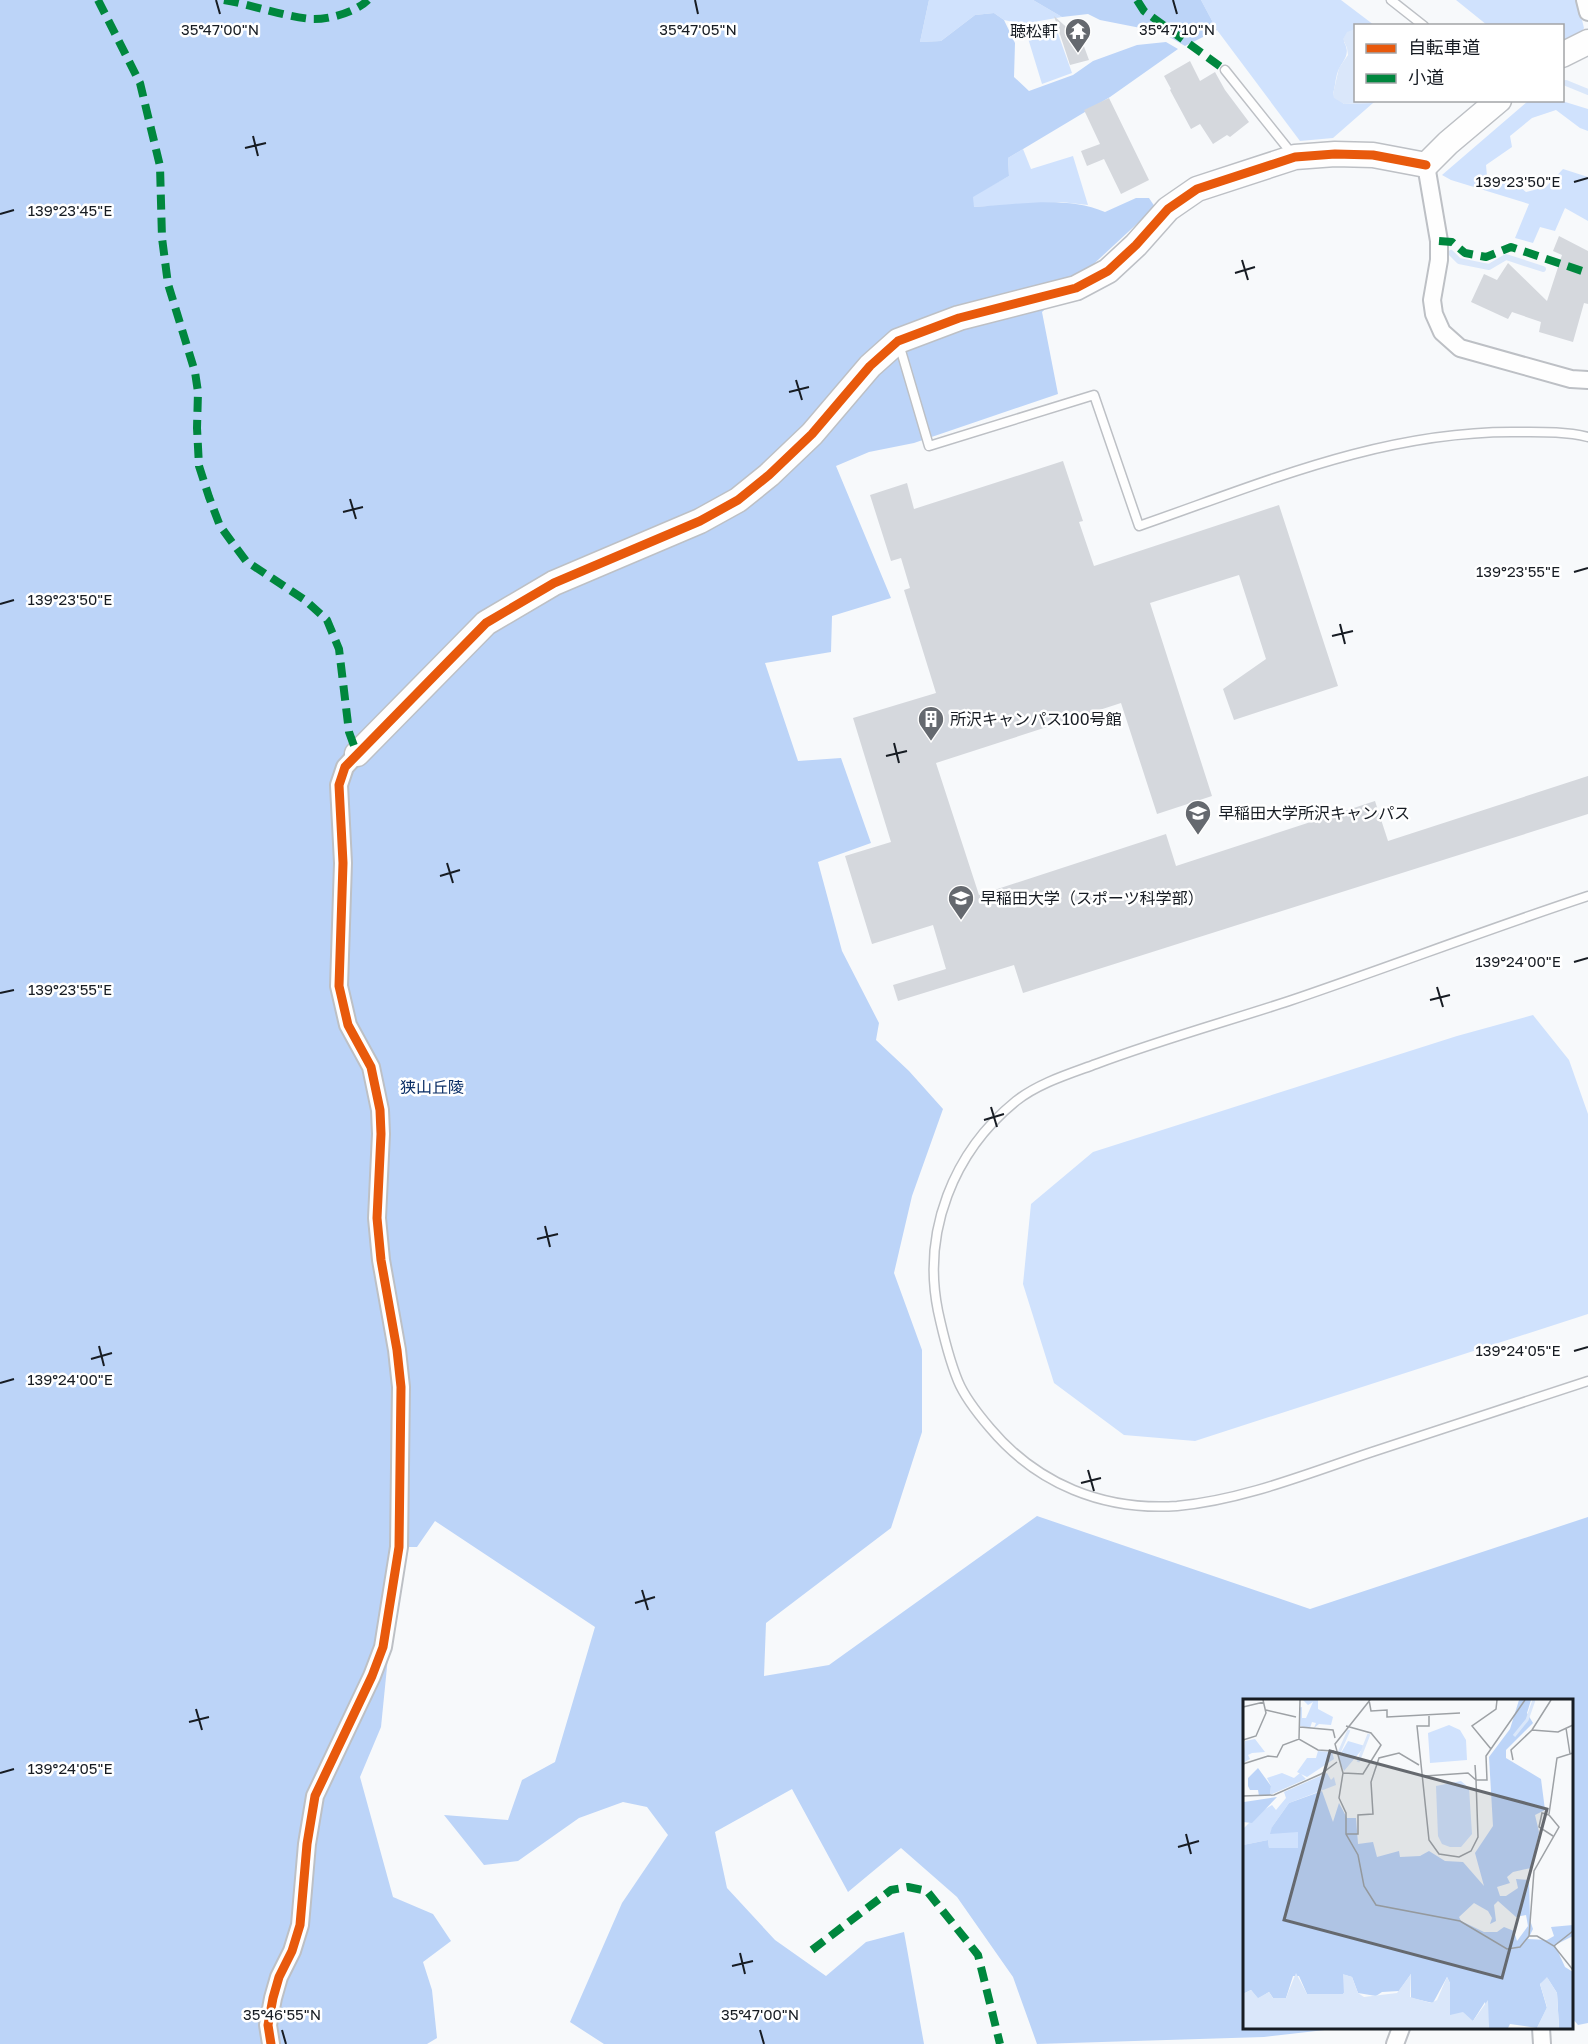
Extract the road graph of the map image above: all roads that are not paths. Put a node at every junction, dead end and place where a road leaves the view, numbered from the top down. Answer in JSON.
{"nodes":[{"id":1,"x":1391,"y":0,"type":"edge"},
{"id":2,"x":1585,"y":0,"type":"edge"},
{"id":3,"x":1588,"y":12,"type":"edge"},
{"id":4,"x":1421,"y":24,"type":"edge"},
{"id":5,"x":1588,"y":42,"type":"edge"},
{"id":6,"x":1564,"y":54,"type":"edge"},
{"id":7,"x":1225,"y":70,"type":"dead end"},
{"id":8,"x":1496,"y":102,"type":"edge"},
{"id":9,"x":1295,"y":157,"type":"junction"},
{"id":10,"x":1426,"y":165,"type":"junction"},
{"id":11,"x":898,"y":341,"type":"junction"},
{"id":12,"x":1588,"y":380,"type":"edge"},
{"id":13,"x":1588,"y":437,"type":"edge"},
{"id":14,"x":357,"y":754,"type":"joint"},
{"id":15,"x":1588,"y":896,"type":"edge"},
{"id":16,"x":1588,"y":1381,"type":"edge"},
{"id":17,"x":1401,"y":2029,"type":"edge"},
{"id":18,"x":1541,"y":2029,"type":"edge"},
{"id":19,"x":271,"y":2044,"type":"edge"},
{"id":20,"x":1395,"y":2044,"type":"edge"},
{"id":21,"x":1542,"y":2044,"type":"edge"}],
"edges":[{"from":1,"to":4,"type":"lane"},
{"from":2,"to":3,"type":"street"},
{"from":5,"to":6,"type":"street"},
{"from":7,"to":9,"type":"lane"},
{"from":8,"to":10,"type":"street"},
{"from":9,"to":10,"type":"street"},
{"from":9,"to":11,"type":"street"},
{"from":10,"to":12,"type":"street"},
{"from":11,"to":13,"type":"lane"},
{"from":11,"to":14,"type":"street"},
{"from":14,"to":19,"type":"street"},
{"from":15,"to":16,"type":"lane"},
{"from":17,"to":20,"type":"street"},
{"from":18,"to":21,"type":"street"}]}
